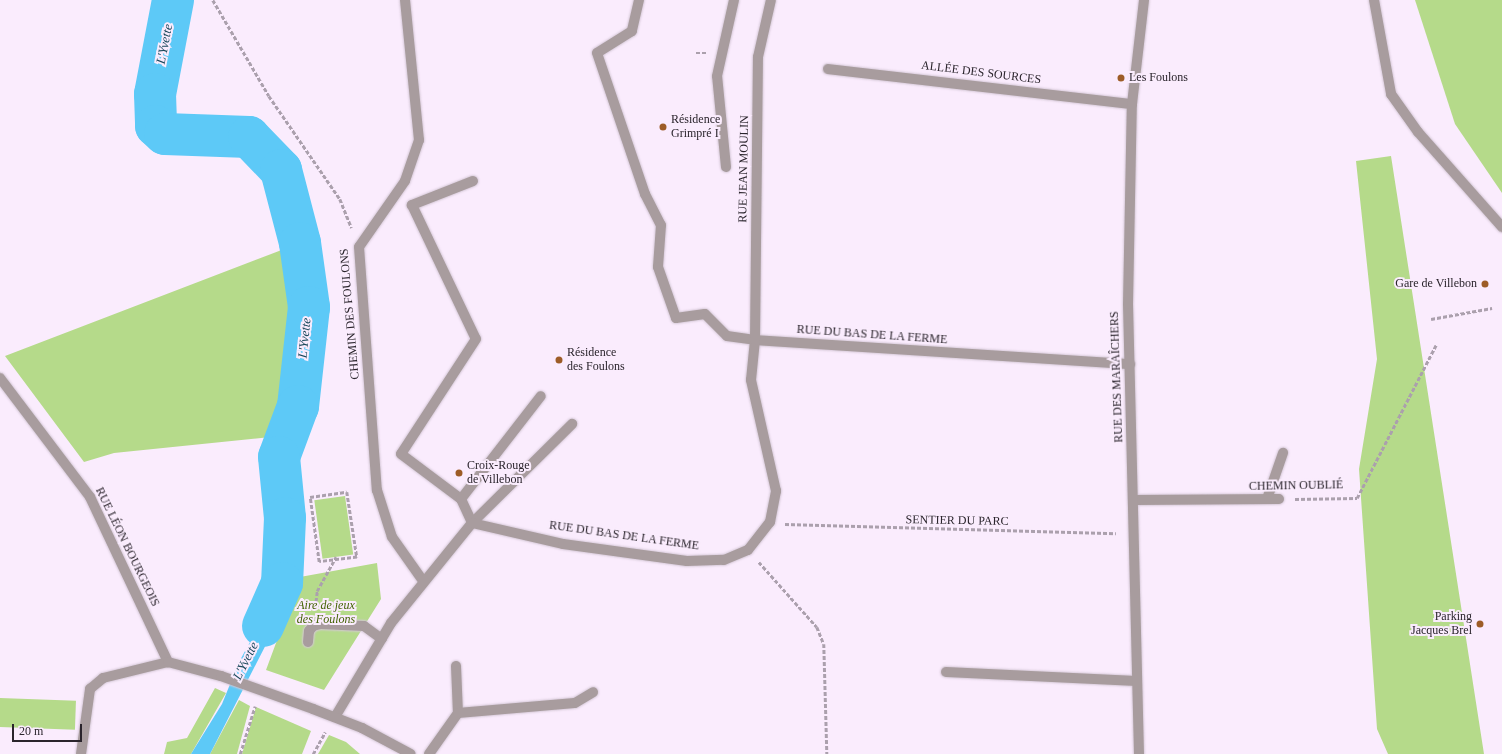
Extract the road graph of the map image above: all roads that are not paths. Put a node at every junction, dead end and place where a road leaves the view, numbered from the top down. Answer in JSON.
{"nodes":[{"id":1,"x":405,"y":0,"type":"edge"},
{"id":2,"x":639,"y":0,"type":"edge"},
{"id":3,"x":734,"y":0,"type":"edge"},
{"id":4,"x":770,"y":0,"type":"edge"},
{"id":5,"x":1144,"y":0,"type":"edge"},
{"id":6,"x":1374,"y":0,"type":"edge"},
{"id":7,"x":828,"y":69,"type":"dead end"},
{"id":8,"x":1132,"y":104,"type":"junction"},
{"id":9,"x":726,"y":167,"type":"dead end"},
{"id":10,"x":473,"y":181,"type":"dead end"},
{"id":11,"x":1502,"y":227,"type":"edge"},
{"id":12,"x":754,"y":340,"type":"junction"},
{"id":13,"x":1130,"y":364,"type":"junction"},
{"id":14,"x":0,"y":378,"type":"edge"},
{"id":15,"x":541,"y":396,"type":"dead end"},
{"id":16,"x":572,"y":424,"type":"dead end"},
{"id":17,"x":1283,"y":453,"type":"dead end"},
{"id":18,"x":1267,"y":499,"type":"junction"},
{"id":19,"x":1279,"y":499,"type":"road end"},
{"id":20,"x":461,"y":500,"type":"junction"},
{"id":21,"x":1134,"y":500,"type":"junction"},
{"id":22,"x":472,"y":523,"type":"junction"},
{"id":23,"x":423,"y":581,"type":"junction"},
{"id":24,"x":382,"y":639,"type":"junction"},
{"id":25,"x":308,"y":642,"type":"dead end"},
{"id":26,"x":168,"y":662,"type":"junction"},
{"id":27,"x":456,"y":666,"type":"dead end"},
{"id":28,"x":946,"y":672,"type":"dead end"},
{"id":29,"x":1137,"y":681,"type":"junction"},
{"id":30,"x":593,"y":692,"type":"dead end"},
{"id":31,"x":458,"y":713,"type":"junction"},
{"id":32,"x":335,"y":717,"type":"junction"},
{"id":33,"x":81,"y":754,"type":"edge"},
{"id":34,"x":411,"y":754,"type":"edge"},
{"id":35,"x":429,"y":754,"type":"edge"},
{"id":36,"x":1139,"y":754,"type":"edge"}],
"edges":[{"from":1,"to":23,"type":"street","name":"CHEMIN DES FOULONS"},
{"from":2,"to":12,"type":"street"},
{"from":3,"to":9,"type":"street"},
{"from":4,"to":12,"type":"street","name":"RUE JEAN MOULIN"},
{"from":5,"to":8,"type":"street","name":"RUE DES MARAÎCHERS"},
{"from":6,"to":11,"type":"street"},
{"from":7,"to":8,"type":"street","name":"ALLÉE DES SOURCES"},
{"from":8,"to":13,"type":"street","name":"RUE DES MARAÎCHERS"},
{"from":10,"to":20,"type":"street"},
{"from":12,"to":13,"type":"street","name":"RUE DU BAS DE LA FERME"},
{"from":12,"to":22,"type":"street","name":"RUE DU BAS DE LA FERME"},
{"from":13,"to":21,"type":"street","name":"RUE DES MARAÎCHERS"},
{"from":14,"to":26,"type":"street","name":"RUE LÉON BOURGEOIS"},
{"from":15,"to":20,"type":"street"},
{"from":16,"to":22,"type":"street"},
{"from":17,"to":18,"type":"street"},
{"from":18,"to":19,"type":"street","name":"CHEMIN OUBLIÉ"},
{"from":18,"to":21,"type":"street","name":"CHEMIN OUBLIÉ"},
{"from":20,"to":22,"type":"street"},
{"from":21,"to":29,"type":"street","name":"RUE DES MARAÎCHERS"},
{"from":22,"to":23,"type":"street"},
{"from":23,"to":24,"type":"street"},
{"from":24,"to":25,"type":"street"},
{"from":24,"to":32,"type":"street"},
{"from":26,"to":32,"type":"street"},
{"from":26,"to":33,"type":"street"},
{"from":27,"to":31,"type":"street"},
{"from":28,"to":29,"type":"street"},
{"from":29,"to":36,"type":"street","name":"RUE DES MARAÎCHERS"},
{"from":30,"to":31,"type":"street"},
{"from":31,"to":35,"type":"street"},
{"from":32,"to":34,"type":"street"}]}
